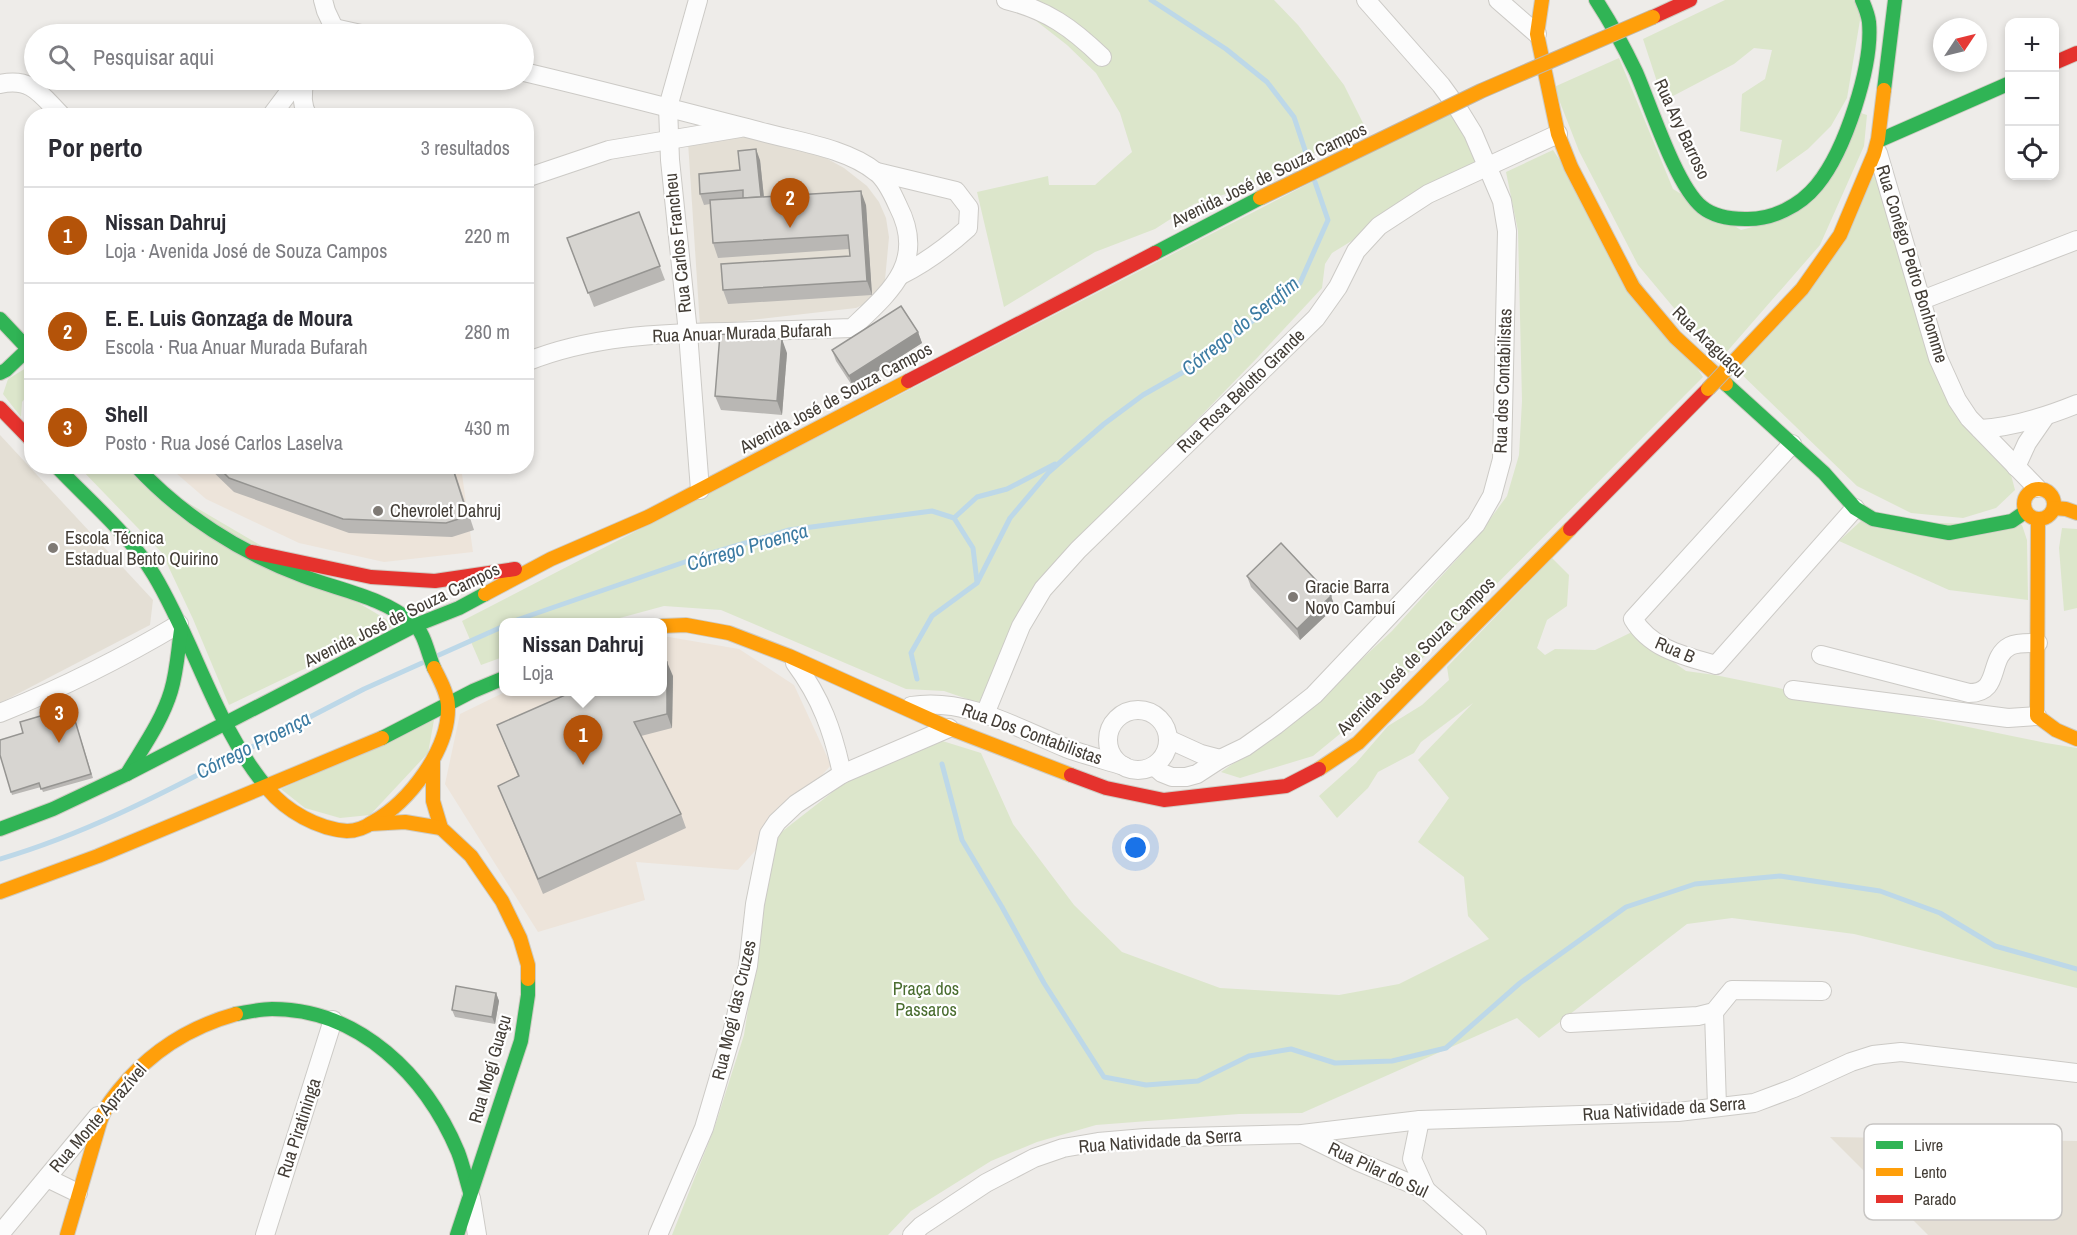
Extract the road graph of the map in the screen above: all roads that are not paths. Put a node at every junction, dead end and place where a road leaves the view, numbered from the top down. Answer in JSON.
{"nodes":[{"id":1,"x":323,"y":0,"type":"edge"},
{"id":2,"x":698,"y":0,"type":"edge"},
{"id":3,"x":1006,"y":0,"type":"edge"},
{"id":4,"x":1366,"y":0,"type":"edge"},
{"id":5,"x":1497,"y":0,"type":"edge"},
{"id":6,"x":1542,"y":0,"type":"edge"},
{"id":7,"x":1596,"y":0,"type":"edge"},
{"id":8,"x":1690,"y":0,"type":"edge"},
{"id":9,"x":1862,"y":0,"type":"edge"},
{"id":10,"x":1894,"y":5,"type":"edge"},
{"id":11,"x":329,"y":24,"type":"edge"},
{"id":12,"x":1537,"y":34,"type":"junction"},
{"id":13,"x":1868,"y":50,"type":"junction"},
{"id":14,"x":2077,"y":53,"type":"edge"},
{"id":15,"x":1102,"y":57,"type":"dead end"},
{"id":16,"x":2059,"y":61,"type":"edge"},
{"id":17,"x":1865,"y":69,"type":"junction"},
{"id":18,"x":534,"y":74,"type":"edge"},
{"id":19,"x":24,"y":83,"type":"edge"},
{"id":20,"x":0,"y":84,"type":"edge"},
{"id":21,"x":2005,"y":85,"type":"edge"},
{"id":22,"x":34,"y":90,"type":"edge"},
{"id":23,"x":290,"y":90,"type":"edge"},
{"id":24,"x":302,"y":90,"type":"edge"},
{"id":25,"x":668,"y":107,"type":"junction"},
{"id":26,"x":53,"y":108,"type":"edge"},
{"id":27,"x":277,"y":108,"type":"edge"},
{"id":28,"x":304,"y":108,"type":"edge"},
{"id":29,"x":1880,"y":122,"type":"junction"},
{"id":30,"x":745,"y":128,"type":"junction"},
{"id":31,"x":1558,"y":134,"type":"junction"},
{"id":32,"x":670,"y":141,"type":"junction"},
{"id":33,"x":1878,"y":145,"type":"junction"},
{"id":34,"x":1487,"y":166,"type":"junction"},
{"id":35,"x":877,"y":172,"type":"junction"},
{"id":36,"x":534,"y":175,"type":"edge"},
{"id":37,"x":2077,"y":240,"type":"edge"},
{"id":38,"x":902,"y":275,"type":"junction"},
{"id":39,"x":1922,"y":300,"type":"junction"},
{"id":40,"x":0,"y":320,"type":"edge"},
{"id":41,"x":688,"y":333,"type":"junction"},
{"id":42,"x":24,"y":343,"type":"edge"},
{"id":43,"x":24,"y":354,"type":"edge"},
{"id":44,"x":534,"y":360,"type":"edge"},
{"id":45,"x":0,"y":373,"type":"edge"},
{"id":46,"x":2077,"y":405,"type":"edge"},
{"id":47,"x":0,"y":408,"type":"edge"},
{"id":48,"x":2045,"y":417,"type":"junction"},
{"id":49,"x":1980,"y":429,"type":"junction"},
{"id":50,"x":24,"y":433,"type":"edge"},
{"id":51,"x":1792,"y":444,"type":"junction"},
{"id":52,"x":2016,"y":467,"type":"junction"},
{"id":53,"x":63,"y":474,"type":"edge"},
{"id":54,"x":144,"y":474,"type":"edge"},
{"id":55,"x":2037,"y":488,"type":"junction"},
{"id":56,"x":700,"y":490,"type":"junction"},
{"id":57,"x":1855,"y":508,"type":"junction"},
{"id":58,"x":2054,"y":508,"type":"junction"},
{"id":59,"x":2025,"y":512,"type":"junction"},
{"id":60,"x":2077,"y":513,"type":"edge"},
{"id":61,"x":2038,"y":519,"type":"junction"},
{"id":62,"x":252,"y":552,"type":"junction"},
{"id":63,"x":551,"y":559,"type":"junction"},
{"id":64,"x":416,"y":625,"type":"junction"},
{"id":65,"x":667,"y":626,"type":"edge"},
{"id":66,"x":180,"y":627,"type":"junction"},
{"id":67,"x":2038,"y":643,"type":"junction"},
{"id":68,"x":1821,"y":655,"type":"dead end"},
{"id":69,"x":789,"y":656,"type":"junction"},
{"id":70,"x":499,"y":680,"type":"edge"},
{"id":71,"x":1793,"y":690,"type":"dead end"},
{"id":72,"x":448,"y":705,"type":"junction"},
{"id":73,"x":904,"y":708,"type":"junction"},
{"id":74,"x":0,"y":713,"type":"edge"},
{"id":75,"x":985,"y":714,"type":"junction"},
{"id":76,"x":2037,"y":716,"type":"junction"},
{"id":77,"x":949,"y":728,"type":"junction"},
{"id":78,"x":228,"y":730,"type":"junction"},
{"id":79,"x":1168,"y":739,"type":"junction"},
{"id":80,"x":2077,"y":739,"type":"edge"},
{"id":81,"x":1109,"y":747,"type":"junction"},
{"id":82,"x":1067,"y":748,"type":"junction"},
{"id":83,"x":433,"y":761,"type":"junction"},
{"id":84,"x":1214,"y":763,"type":"junction"},
{"id":85,"x":1154,"y":765,"type":"junction"},
{"id":86,"x":1124,"y":766,"type":"junction"},
{"id":87,"x":127,"y":774,"type":"junction"},
{"id":88,"x":842,"y":774,"type":"junction"},
{"id":89,"x":260,"y":783,"type":"junction"},
{"id":90,"x":1245,"y":789,"type":"junction"},
{"id":91,"x":370,"y":824,"type":"junction"},
{"id":92,"x":441,"y":828,"type":"junction"},
{"id":93,"x":0,"y":829,"type":"edge"},
{"id":94,"x":1,"y":893,"type":"edge"},
{"id":95,"x":1822,"y":991,"type":"dead end"},
{"id":96,"x":1714,"y":1012,"type":"junction"},
{"id":97,"x":333,"y":1020,"type":"junction"},
{"id":98,"x":1570,"y":1023,"type":"dead end"},
{"id":99,"x":2077,"y":1073,"type":"edge"},
{"id":100,"x":1718,"y":1106,"type":"junction"},
{"id":101,"x":105,"y":1108,"type":"junction"},
{"id":102,"x":1420,"y":1120,"type":"junction"},
{"id":103,"x":1364,"y":1128,"type":"junction"},
{"id":104,"x":1302,"y":1134,"type":"junction"},
{"id":105,"x":1359,"y":1162,"type":"junction"},
{"id":106,"x":47,"y":1178,"type":"junction"},
{"id":107,"x":1426,"y":1190,"type":"junction"},
{"id":108,"x":470,"y":1192,"type":"junction"},
{"id":109,"x":78,"y":1193,"type":"junction"},
{"id":110,"x":916,"y":1231,"type":"edge"},
{"id":111,"x":0,"y":1234,"type":"edge"},
{"id":112,"x":67,"y":1235,"type":"edge"},
{"id":113,"x":265,"y":1235,"type":"edge"},
{"id":114,"x":457,"y":1235,"type":"edge"},
{"id":115,"x":477,"y":1235,"type":"edge"},
{"id":116,"x":658,"y":1235,"type":"edge"},
{"id":117,"x":1477,"y":1235,"type":"edge"}],
"edges":[{"from":1,"to":11,"type":"street"},
{"from":2,"to":25,"type":"street","name":"Rua Carlos Francheu"},
{"from":3,"to":15,"type":"street"},
{"from":4,"to":34,"type":"street","name":"Rua dos Contabilistas"},
{"from":5,"to":12,"type":"street"},
{"from":6,"to":12,"type":"main road","name":"Rua Araguaçu"},
{"from":7,"to":17,"type":"main road","name":"Rua Ary Barroso"},
{"from":8,"to":56,"type":"main road","name":"Avenida José de Souza Campos","bridge":true},
{"from":9,"to":13,"type":"main road","name":"Rua Ary Barroso"},
{"from":10,"to":13,"type":"main road"},
{"from":10,"to":29,"type":"main road","name":"Avenida José de Souza Campos"},
{"from":12,"to":31,"type":"main road","name":"Rua Araguaçu"},
{"from":13,"to":17,"type":"main road","name":"Rua Ary Barroso"},
{"from":14,"to":16,"type":"main road"},
{"from":17,"to":29,"type":"main road"},
{"from":18,"to":25,"type":"street","name":"Rua Anuar Murada Bufarah"},
{"from":19,"to":20,"type":"street"},
{"from":21,"to":33,"type":"main road"},
{"from":22,"to":26,"type":"street"},
{"from":23,"to":27,"type":"street"},
{"from":24,"to":28,"type":"street"},
{"from":25,"to":30,"type":"street","name":"Rua Anuar Murada Bufarah"},
{"from":25,"to":32,"type":"street","name":"Rua Carlos Francheu"},
{"from":29,"to":33,"type":"main road","name":"Avenida José de Souza Campos"},
{"from":30,"to":32,"type":"street","name":"Rua Anuar Murada Bufarah"},
{"from":30,"to":35,"type":"street","name":"Rua Anuar Murada Bufarah"},
{"from":31,"to":34,"type":"street","name":"Rua Rosa Belotto Grande"},
{"from":31,"to":51,"type":"main road","name":"Rua Araguaçu"},
{"from":32,"to":36,"type":"street","name":"Rua Anuar Murada Bufarah"},
{"from":32,"to":41,"type":"street","name":"Rua Carlos Francheu"},
{"from":33,"to":39,"type":"street","name":"Rua Conêgo Pedro Bonhomme"},
{"from":33,"to":90,"type":"main road","name":"Avenida José de Souza Campos","bridge":true},
{"from":34,"to":75,"type":"street","name":"Rua Rosa Belotto Grande"},
{"from":34,"to":84,"type":"street","name":"Rua dos Contabilistas"},
{"from":35,"to":38,"type":"street","name":"Rua Anuar Murada Bufarah"},
{"from":35,"to":38,"type":"street"},
{"from":37,"to":39,"type":"street"},
{"from":38,"to":41,"type":"street","name":"Rua Anuar Murada Bufarah"},
{"from":39,"to":49,"type":"street","name":"Rua Conêgo Pedro Bonhomme"},
{"from":40,"to":42,"type":"main road"},
{"from":41,"to":44,"type":"street","name":"Rua Anuar Murada Bufarah"},
{"from":41,"to":56,"type":"street","name":"Rua Carlos Francheu"},
{"from":43,"to":45,"type":"main road"},
{"from":46,"to":48,"type":"street"},
{"from":47,"to":50,"type":"main road"},
{"from":48,"to":49,"type":"street"},
{"from":48,"to":52,"type":"street"},
{"from":49,"to":52,"type":"street","name":"Rua Conêgo Pedro Bonhomme"},
{"from":51,"to":57,"type":"main road","name":"Rua Araguaçu"},
{"from":51,"to":57,"type":"street","name":"Rua B"},
{"from":52,"to":55,"type":"street","name":"Rua Conêgo Pedro Bonhomme"},
{"from":53,"to":66,"type":"main road"},
{"from":54,"to":62,"type":"main road"},
{"from":55,"to":58,"type":"main road"},
{"from":55,"to":59,"type":"main road"},
{"from":56,"to":63,"type":"main road","name":"Avenida José de Souza Campos"},
{"from":57,"to":59,"type":"main road","name":"Rua Araguaçu"},
{"from":58,"to":60,"type":"main road"},
{"from":58,"to":61,"type":"main road"},
{"from":59,"to":61,"type":"main road"},
{"from":61,"to":67,"type":"main road"},
{"from":62,"to":63,"type":"main road"},
{"from":62,"to":64,"type":"main road"},
{"from":63,"to":64,"type":"main road","name":"Avenida José de Souza Campos"},
{"from":64,"to":72,"type":"main road"},
{"from":64,"to":78,"type":"main road","name":"Avenida José de Souza Campos"},
{"from":65,"to":69,"type":"main road","name":"Avenida José de Souza Campos"},
{"from":66,"to":74,"type":"street"},
{"from":66,"to":78,"type":"main road"},
{"from":66,"to":87,"type":"main road"},
{"from":67,"to":68,"type":"street"},
{"from":67,"to":76,"type":"main road"},
{"from":69,"to":73,"type":"main road","name":"Avenida José de Souza Campos"},
{"from":69,"to":88,"type":"street"},
{"from":70,"to":72,"type":"main road"},
{"from":71,"to":76,"type":"street"},
{"from":72,"to":83,"type":"main road"},
{"from":72,"to":89,"type":"main road"},
{"from":73,"to":75,"type":"street","name":"Rua Dos Contabilistas"},
{"from":73,"to":77,"type":"main road","name":"Avenida José de Souza Campos"},
{"from":75,"to":82,"type":"street","name":"Rua Dos Contabilistas"},
{"from":76,"to":80,"type":"main road"},
{"from":77,"to":88,"type":"street","name":"Rua Mogi das Cruzes"},
{"from":77,"to":90,"type":"main road","name":"Avenida José de Souza Campos"},
{"from":78,"to":87,"type":"main road","name":"Avenida José de Souza Campos"},
{"from":78,"to":89,"type":"main road"},
{"from":79,"to":81,"type":"street","name":"Rua dos Contabilistas"},
{"from":79,"to":84,"type":"street"},
{"from":79,"to":85,"type":"street"},
{"from":81,"to":82,"type":"street","name":"Rua dos Contabilistas"},
{"from":81,"to":86,"type":"street","name":"Rua dos Contabilistas"},
{"from":82,"to":86,"type":"street","name":"Rua Dos Contabilistas"},
{"from":83,"to":91,"type":"main road"},
{"from":83,"to":92,"type":"main road"},
{"from":84,"to":85,"type":"street","name":"Rua dos Contabilistas"},
{"from":84,"to":90,"type":"street"},
{"from":85,"to":86,"type":"street","name":"Rua dos Contabilistas"},
{"from":87,"to":93,"type":"main road","name":"Avenida José de Souza Campos"},
{"from":88,"to":116,"type":"street","name":"Rua Mogi das Cruzes"},
{"from":89,"to":91,"type":"main road"},
{"from":89,"to":94,"type":"main road"},
{"from":91,"to":92,"type":"main road"},
{"from":92,"to":108,"type":"main road","name":"Rua Mogi Guaçu"},
{"from":95,"to":96,"type":"street"},
{"from":96,"to":98,"type":"street"},
{"from":96,"to":100,"type":"street"},
{"from":97,"to":101,"type":"main road","name":"Rua Monte Aprazível"},
{"from":97,"to":108,"type":"main road","name":"Rua Monte Aprazível"},
{"from":97,"to":113,"type":"street","name":"Rua Piratininga"},
{"from":99,"to":100,"type":"street","name":"Rua Natividade da Serra"},
{"from":100,"to":102,"type":"street","name":"Rua Natividade da Serra"},
{"from":101,"to":106,"type":"street","name":"Rua Monte Aprazível"},
{"from":101,"to":109,"type":"main road"},
{"from":102,"to":103,"type":"street","name":"Rua Natividade da Serra"},
{"from":102,"to":107,"type":"street"},
{"from":103,"to":104,"type":"street","name":"Rua Natividade da Serra"},
{"from":103,"to":105,"type":"street"},
{"from":104,"to":105,"type":"street","name":"Rua Pilar do Sul"},
{"from":104,"to":110,"type":"street","name":"Rua Natividade da Serra"},
{"from":105,"to":107,"type":"street","name":"Rua Pilar do Sul"},
{"from":106,"to":109,"type":"street"},
{"from":106,"to":111,"type":"street","name":"Rua Monte Aprazível"},
{"from":107,"to":117,"type":"street","name":"Rua Pilar do Sul"},
{"from":108,"to":114,"type":"main road","name":"Rua Mogi Guaçu"},
{"from":108,"to":115,"type":"street","name":"Rua Monte Aprazível"},
{"from":109,"to":112,"type":"main road"}]}
